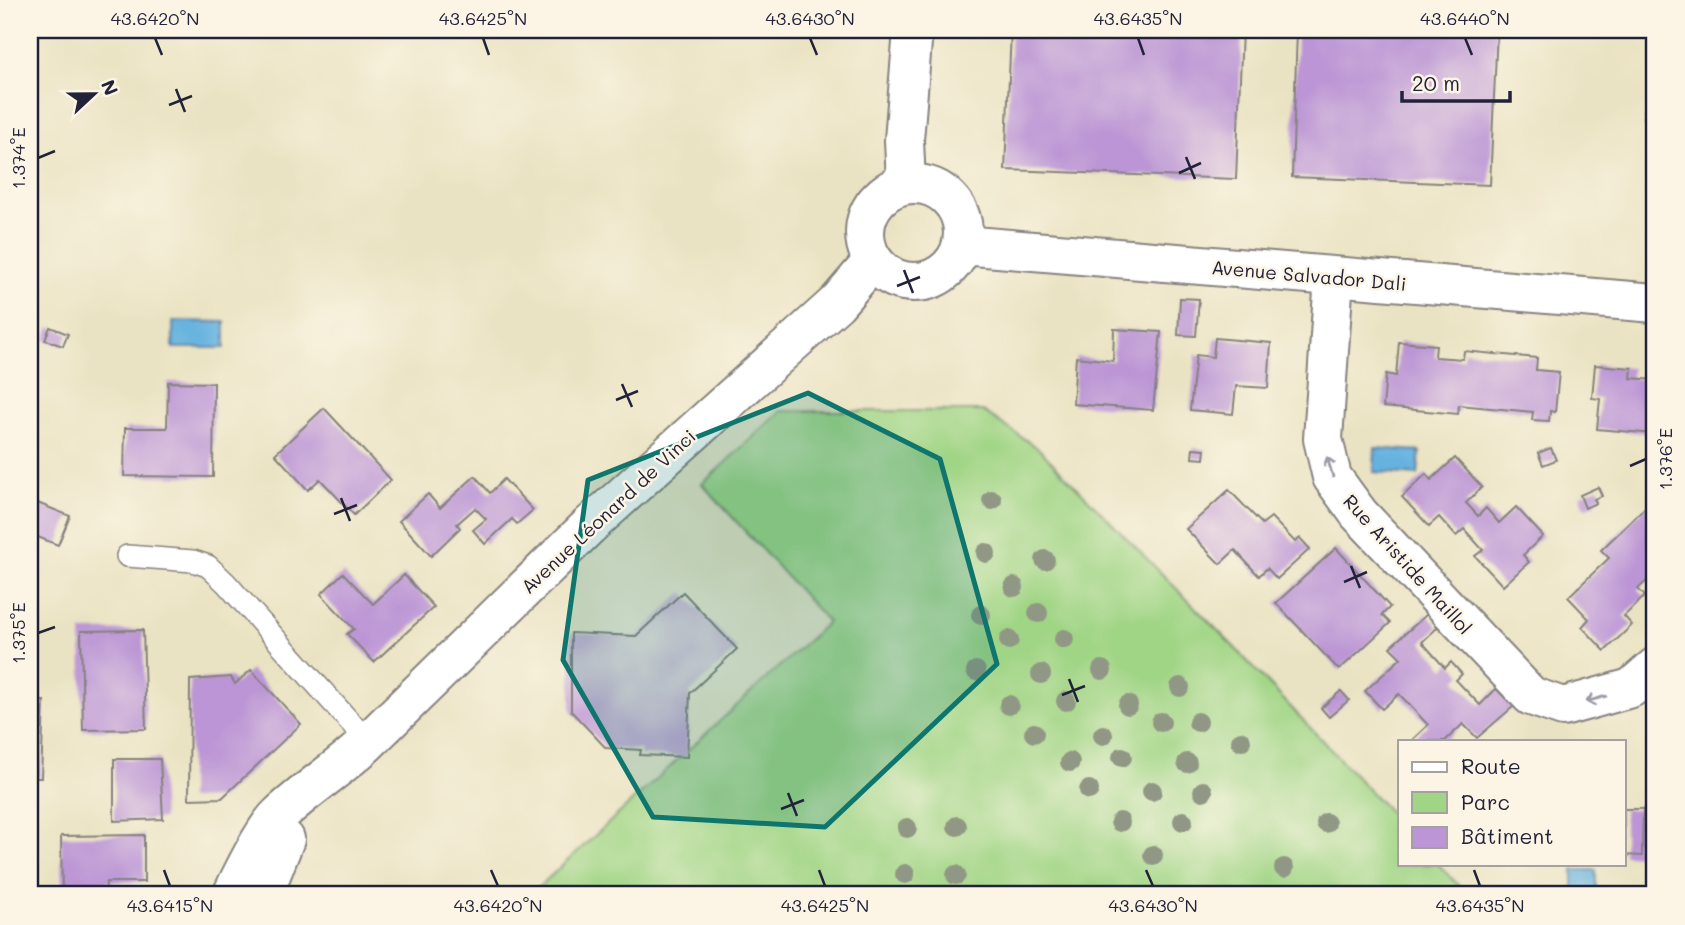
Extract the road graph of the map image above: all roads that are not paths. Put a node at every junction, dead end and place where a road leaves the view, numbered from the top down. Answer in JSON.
{"nodes":[{"id":1,"x":913,"y":30,"type":"edge"},
{"id":2,"x":906,"y":184,"type":"junction"},
{"id":3,"x":962,"y":245,"type":"junction"},
{"id":4,"x":873,"y":261,"type":"junction"},
{"id":5,"x":1334,"y":277,"type":"junction"},
{"id":6,"x":1655,"y":303,"type":"edge"},
{"id":7,"x":127,"y":556,"type":"dead end"},
{"id":8,"x":1655,"y":667,"type":"edge"},
{"id":9,"x":357,"y":753,"type":"junction"},
{"id":10,"x":232,"y":895,"type":"edge"},
{"id":11,"x":263,"y":895,"type":"edge"}],
"edges":[{"from":1,"to":2,"type":"street"},
{"from":2,"to":3,"type":"street"},
{"from":2,"to":4,"type":"street"},
{"from":3,"to":4,"type":"street"},
{"from":3,"to":5,"type":"street","name":"Avenue Salvador Dali"},
{"from":4,"to":9,"type":"street","name":"Avenue Léonard de Vinci"},
{"from":5,"to":6,"type":"street","name":"Avenue Salvador Dali"},
{"from":8,"to":5,"type":"street","name":"Rue Aristide Maillol","one_way":true},
{"from":7,"to":9,"type":"lane"},
{"from":9,"to":10,"type":"street","name":"Avenue Léonard de Vinci"},
{"from":9,"to":11,"type":"street","name":"Avenue Léonard de Vinci"}]}
